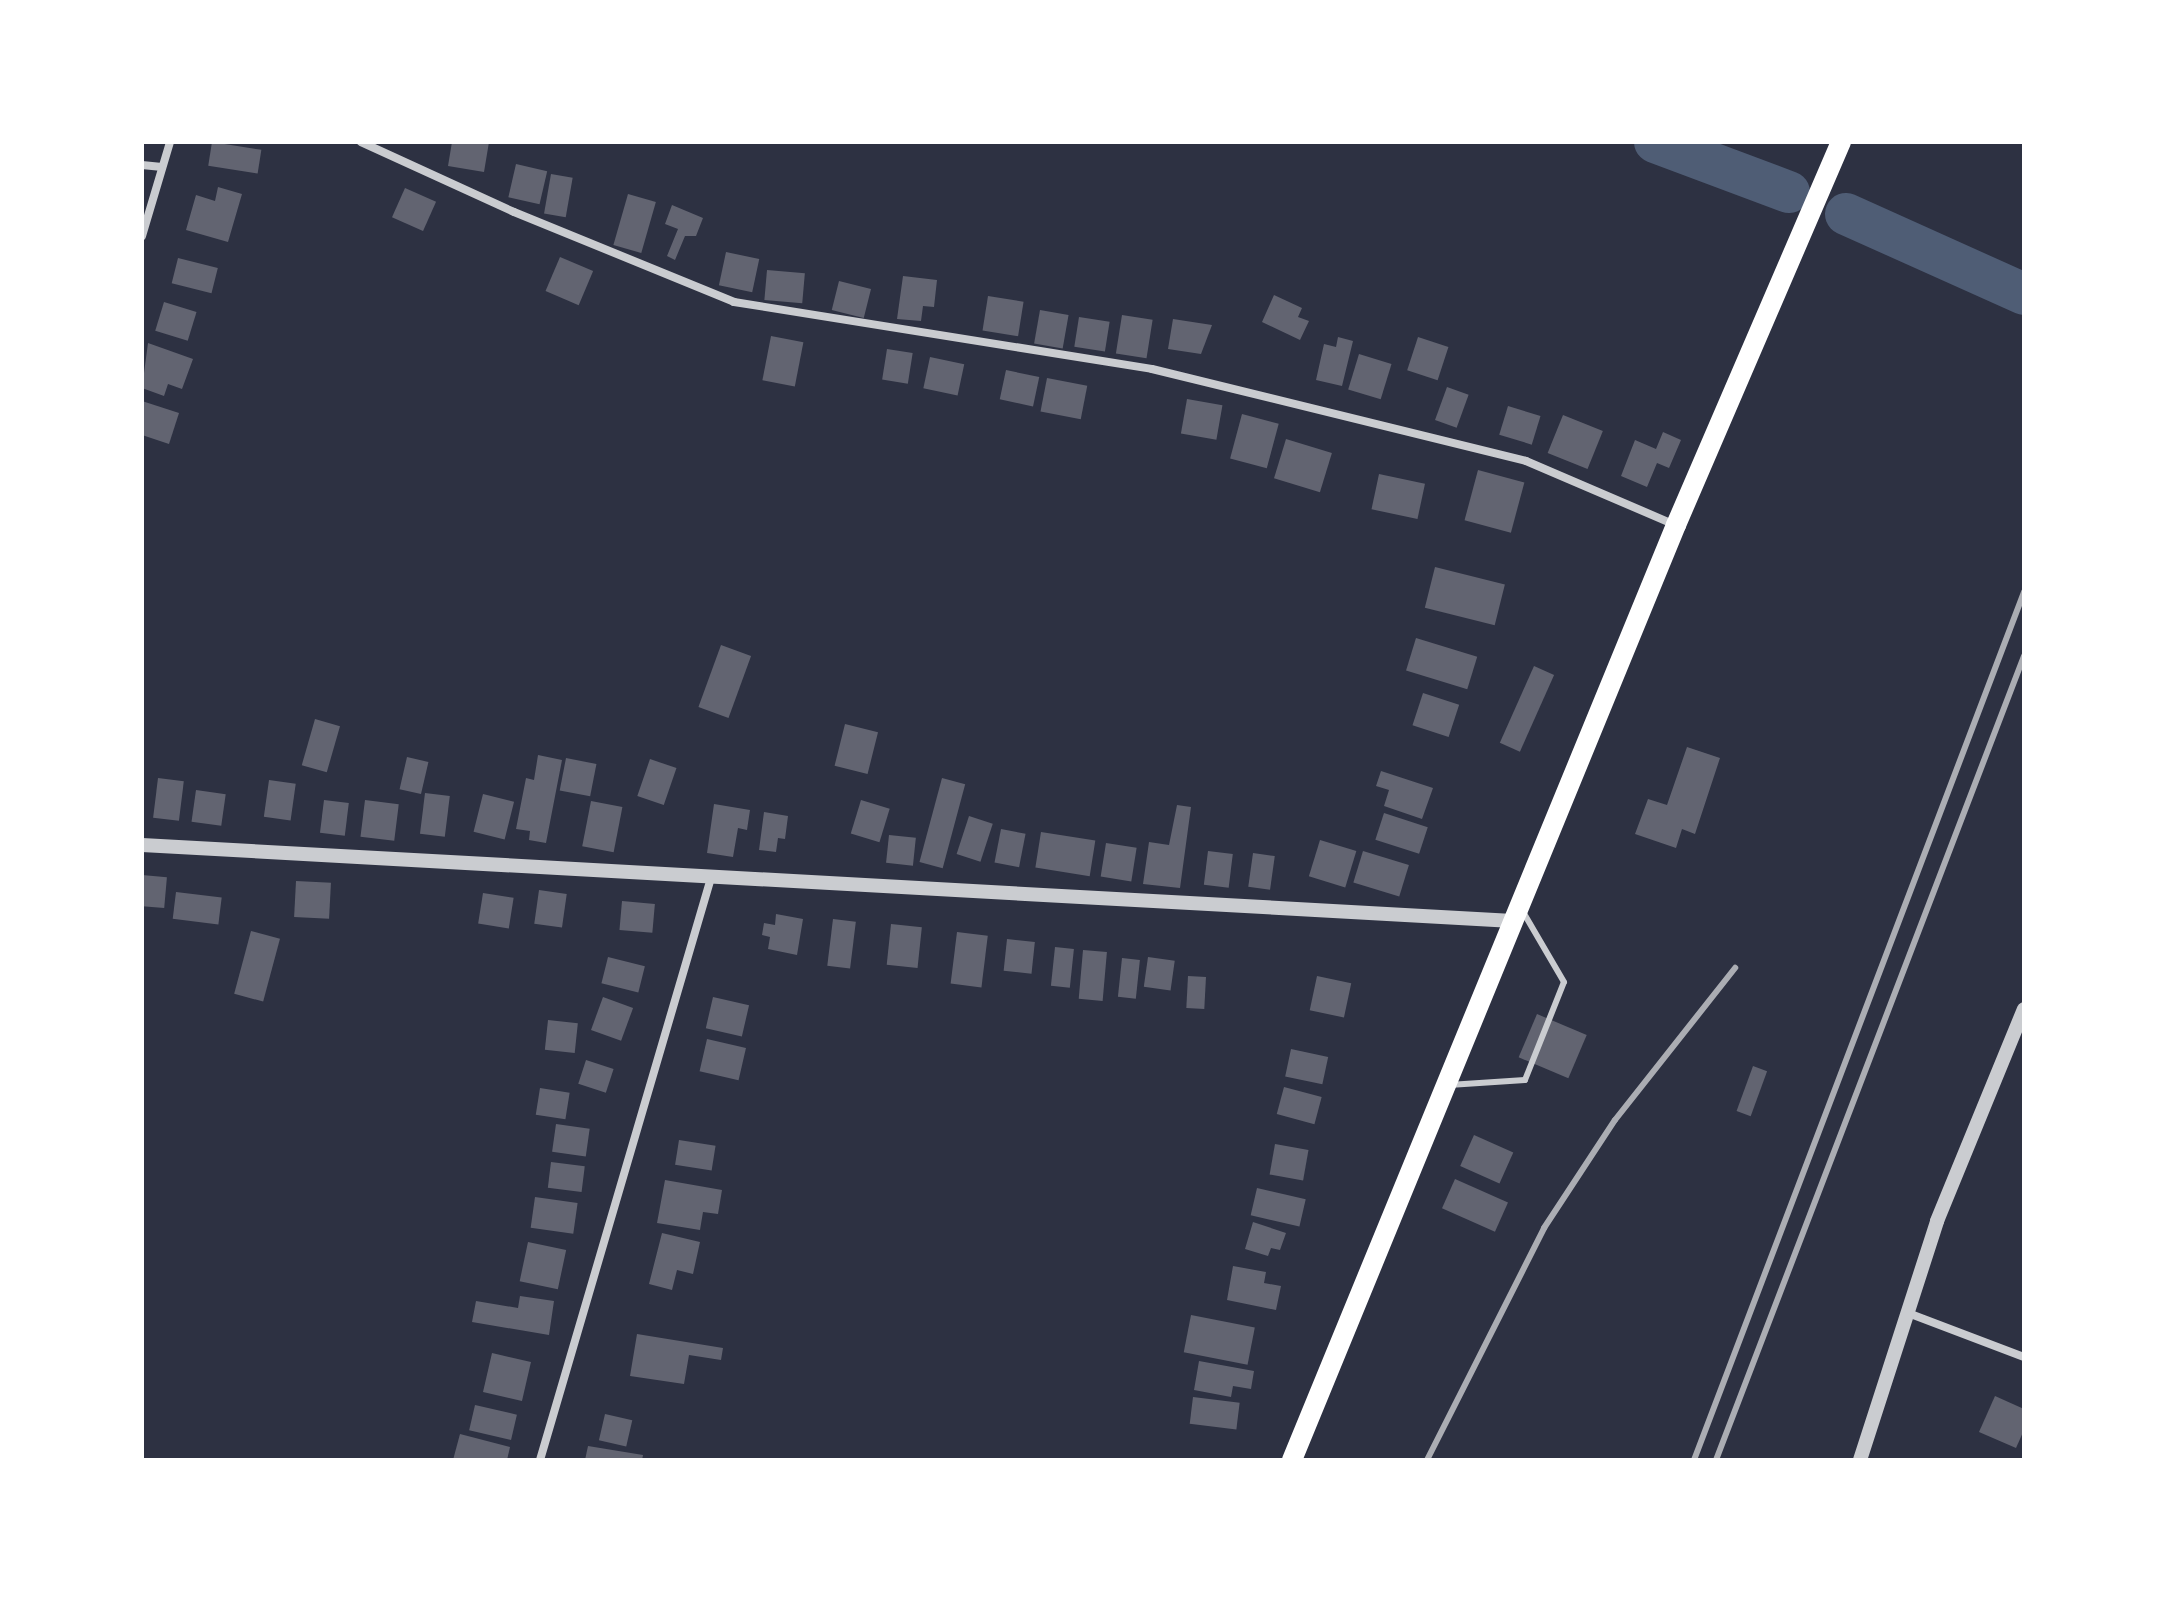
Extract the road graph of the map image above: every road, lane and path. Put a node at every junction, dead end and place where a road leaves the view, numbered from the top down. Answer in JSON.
{"nodes":[{"id":1,"x":170,"y":142,"type":"edge"},
{"id":2,"x":361,"y":142,"type":"edge"},
{"id":3,"x":1841,"y":142,"type":"edge"},
{"id":4,"x":142,"y":165,"type":"edge"},
{"id":5,"x":162,"y":167,"type":"junction"},
{"id":6,"x":142,"y":236,"type":"edge"},
{"id":7,"x":1676,"y":525,"type":"junction"},
{"id":8,"x":142,"y":845,"type":"edge"},
{"id":9,"x":711,"y":878,"type":"junction"},
{"id":10,"x":1516,"y":913,"type":"junction"},
{"id":11,"x":2024,"y":1009,"type":"edge"},
{"id":12,"x":1446,"y":1085,"type":"junction"},
{"id":13,"x":1908,"y":1313,"type":"junction"},
{"id":14,"x":2024,"y":1357,"type":"edge"},
{"id":15,"x":540,"y":1460,"type":"edge"},
{"id":16,"x":1292,"y":1460,"type":"edge"},
{"id":17,"x":1860,"y":1460,"type":"edge"}],
"edges":[{"from":1,"to":5,"type":"street"},
{"from":2,"to":7,"type":"street"},
{"from":3,"to":7,"type":"main road"},
{"from":4,"to":5,"type":"street"},
{"from":5,"to":6,"type":"street"},
{"from":7,"to":10,"type":"main road"},
{"from":8,"to":9,"type":"street"},
{"from":9,"to":10,"type":"street"},
{"from":9,"to":15,"type":"street"},
{"from":10,"to":12,"type":"main road"},
{"from":10,"to":12,"type":"lane"},
{"from":11,"to":13,"type":"street"},
{"from":12,"to":16,"type":"main road"},
{"from":13,"to":14,"type":"street"},
{"from":13,"to":17,"type":"street"}]}
